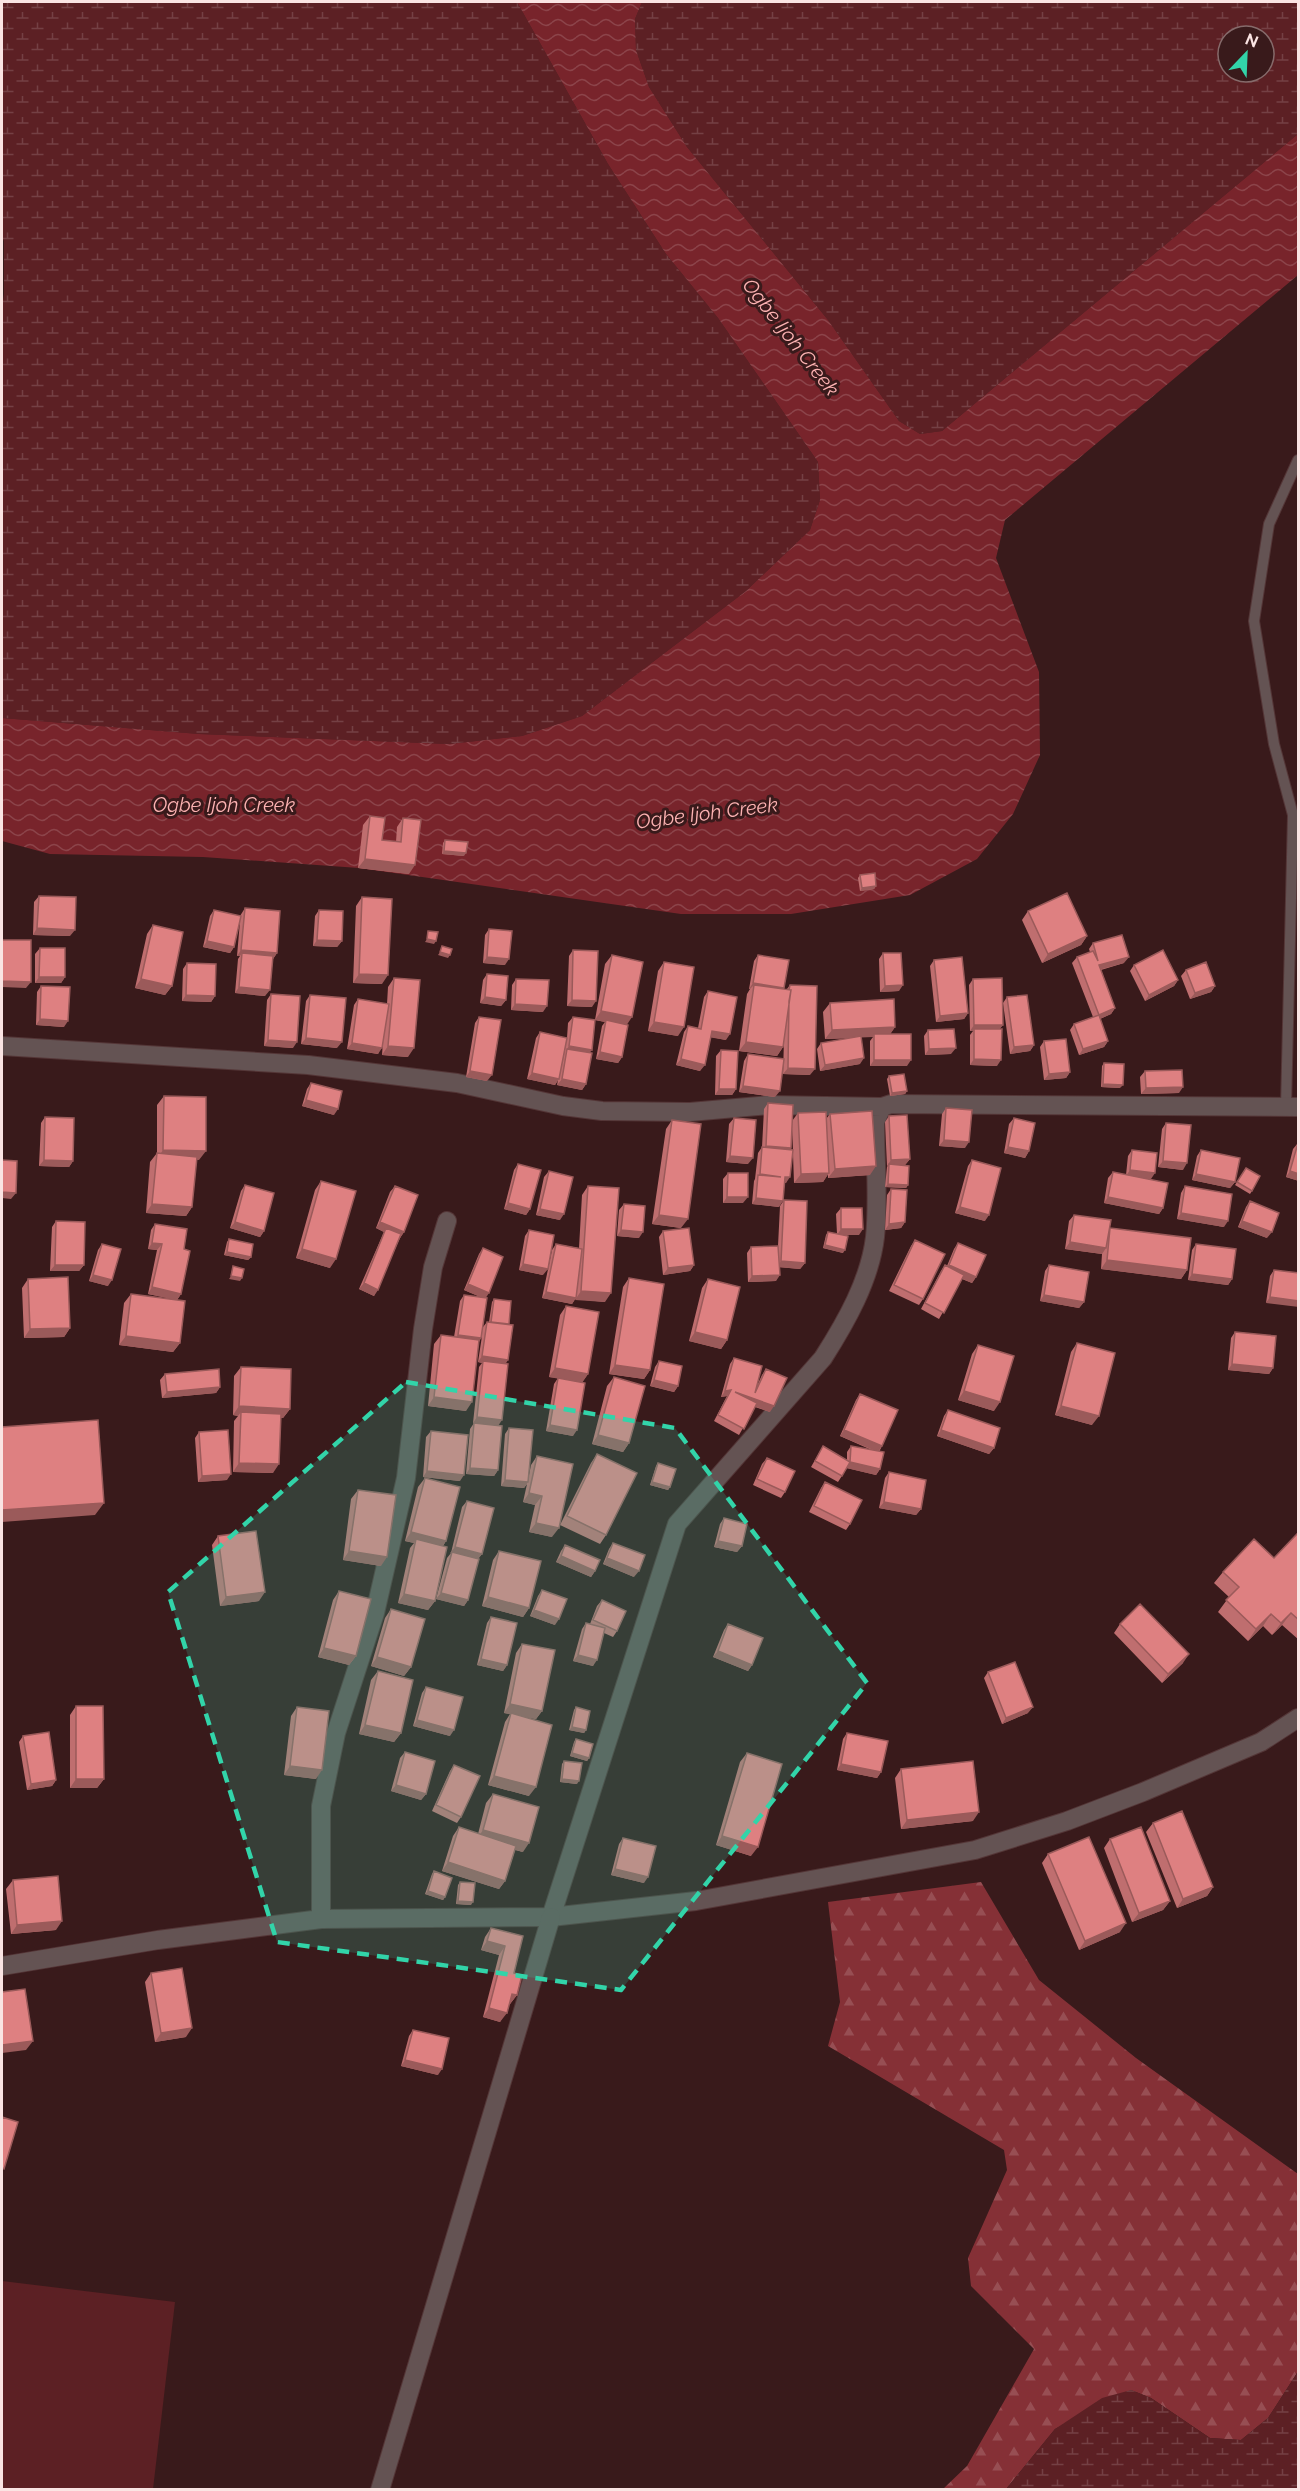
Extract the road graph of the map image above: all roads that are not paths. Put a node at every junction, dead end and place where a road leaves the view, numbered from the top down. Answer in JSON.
{"nodes":[{"id":1,"x":1299,"y":460,"type":"edge"},
{"id":2,"x":2,"y":1046,"type":"edge"},
{"id":3,"x":882,"y":1107,"type":"junction"},
{"id":4,"x":1292,"y":1107,"type":"edge"},
{"id":5,"x":447,"y":1221,"type":"dead end"},
{"id":6,"x":1299,"y":1718,"type":"edge"},
{"id":7,"x":551,"y":1917,"type":"junction"},
{"id":8,"x":321,"y":1919,"type":"junction"},
{"id":9,"x":2,"y":1966,"type":"edge"},
{"id":10,"x":380,"y":2490,"type":"edge"}],
"edges":[{"from":1,"to":4,"type":"lane"},
{"from":2,"to":3,"type":"street"},
{"from":3,"to":4,"type":"street"},
{"from":3,"to":7,"type":"street"},
{"from":5,"to":8,"type":"street"},
{"from":6,"to":7,"type":"street"},
{"from":7,"to":8,"type":"street"},
{"from":7,"to":10,"type":"street"},
{"from":8,"to":9,"type":"street"}]}
